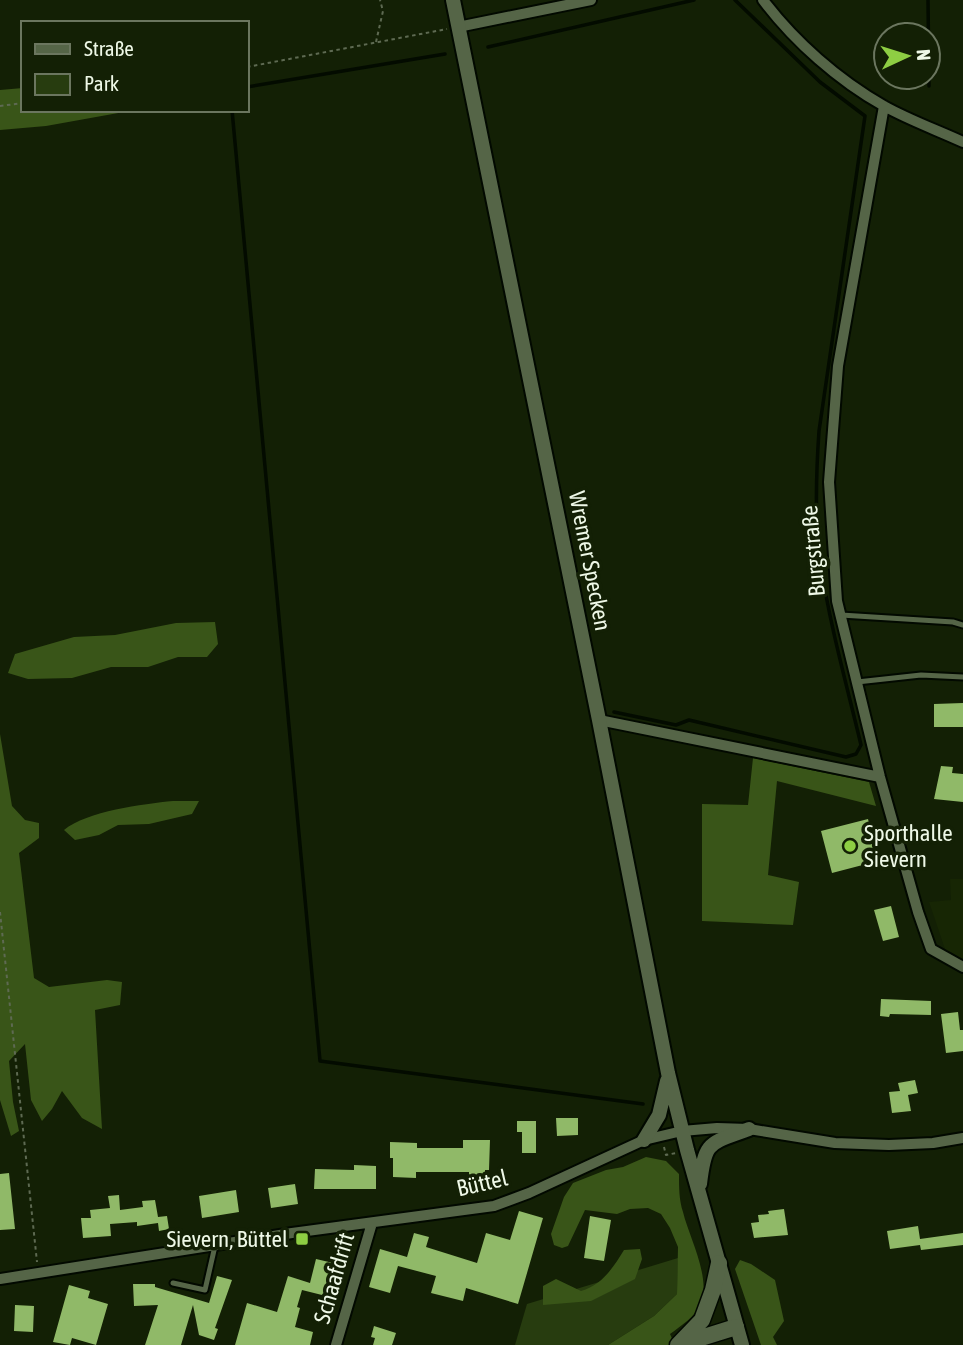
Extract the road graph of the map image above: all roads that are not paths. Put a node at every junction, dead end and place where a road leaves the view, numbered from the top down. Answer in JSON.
{"nodes":[{"id":1,"x":453,"y":0,"type":"edge"},
{"id":2,"x":591,"y":0,"type":"edge"},
{"id":3,"x":763,"y":0,"type":"edge"},
{"id":4,"x":458,"y":27,"type":"junction"},
{"id":5,"x":884,"y":106,"type":"junction"},
{"id":6,"x":963,"y":142,"type":"edge"},
{"id":7,"x":841,"y":615,"type":"junction"},
{"id":8,"x":963,"y":625,"type":"edge"},
{"id":9,"x":963,"y":677,"type":"edge"},
{"id":10,"x":857,"y":682,"type":"junction"},
{"id":11,"x":599,"y":720,"type":"junction"},
{"id":12,"x":880,"y":777,"type":"junction"},
{"id":13,"x":963,"y":967,"type":"edge"},
{"id":14,"x":668,"y":1073,"type":"junction"},
{"id":15,"x":748,"y":1129,"type":"junction"},
{"id":16,"x":682,"y":1131,"type":"junction"},
{"id":17,"x":963,"y":1138,"type":"edge"},
{"id":18,"x":644,"y":1140,"type":"junction"},
{"id":19,"x":699,"y":1193,"type":"junction"},
{"id":20,"x":372,"y":1223,"type":"junction"},
{"id":21,"x":215,"y":1246,"type":"junction"},
{"id":22,"x":719,"y":1263,"type":"junction"},
{"id":23,"x":0,"y":1279,"type":"edge"},
{"id":24,"x":173,"y":1283,"type":"dead end"},
{"id":25,"x":736,"y":1327,"type":"junction"},
{"id":26,"x":336,"y":1345,"type":"edge"},
{"id":27,"x":679,"y":1345,"type":"edge"},
{"id":28,"x":742,"y":1345,"type":"edge"}],
"edges":[{"from":1,"to":4,"type":"street","name":"Wremer Specken"},
{"from":2,"to":4,"type":"street"},
{"from":3,"to":5,"type":"street"},
{"from":4,"to":11,"type":"street","name":"Wremer Specken"},
{"from":5,"to":6,"type":"street"},
{"from":5,"to":7,"type":"street","name":"Burgstraße"},
{"from":7,"to":8,"type":"lane"},
{"from":7,"to":10,"type":"street","name":"Burgstraße"},
{"from":9,"to":10,"type":"lane"},
{"from":10,"to":12,"type":"street","name":"Burgstraße"},
{"from":11,"to":12,"type":"street"},
{"from":11,"to":14,"type":"street","name":"Wremer Specken"},
{"from":12,"to":13,"type":"street","name":"Burgstraße"},
{"from":14,"to":16,"type":"street","name":"Wremer Specken"},
{"from":14,"to":18,"type":"street"},
{"from":15,"to":16,"type":"street","name":"Büttel"},
{"from":15,"to":17,"type":"street","name":"Büttel"},
{"from":15,"to":19,"type":"street"},
{"from":16,"to":18,"type":"street","name":"Büttel"},
{"from":16,"to":19,"type":"street","name":"Wremer Specken"},
{"from":18,"to":20,"type":"street","name":"Büttel"},
{"from":19,"to":22,"type":"street","name":"Wremer Specken"},
{"from":20,"to":21,"type":"street","name":"Büttel"},
{"from":20,"to":26,"type":"street","name":"Schaafdrift"},
{"from":21,"to":23,"type":"street","name":"Büttel"},
{"from":21,"to":24,"type":"lane"},
{"from":22,"to":25,"type":"street","name":"Wremer Specken"},
{"from":22,"to":27,"type":"main road"},
{"from":25,"to":27,"type":"main road"},
{"from":25,"to":28,"type":"street","name":"Wremer Specken"}]}
